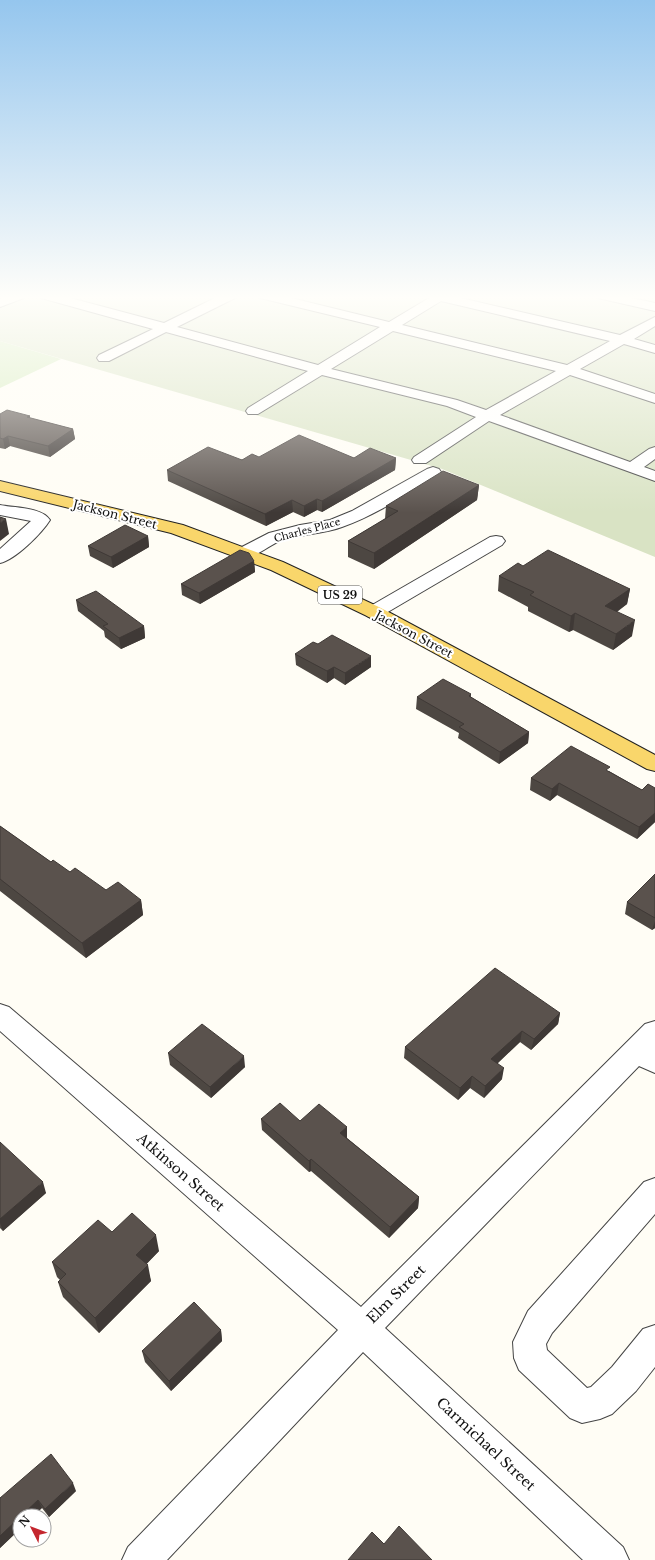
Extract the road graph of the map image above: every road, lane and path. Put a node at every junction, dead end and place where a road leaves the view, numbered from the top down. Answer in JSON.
{"nodes":[{"id":1,"x":312,"y":368,"type":"edge"},
{"id":2,"x":324,"y":368,"type":"edge"},
{"id":3,"x":560,"y":368,"type":"edge"},
{"id":4,"x":573,"y":368,"type":"edge"},
{"id":5,"x":320,"y":370,"type":"junction"},
{"id":6,"x":569,"y":370,"type":"junction"},
{"id":7,"x":655,"y":399,"type":"edge"},
{"id":8,"x":252,"y":411,"type":"dead end"},
{"id":9,"x":489,"y":415,"type":"junction"},
{"id":10,"x":655,"y":452,"type":"edge"},
{"id":11,"x":420,"y":460,"type":"dead end"},
{"id":12,"x":632,"y":468,"type":"junction"},
{"id":13,"x":433,"y":472,"type":"dead end"},
{"id":14,"x":655,"y":476,"type":"edge"},
{"id":15,"x":0,"y":486,"type":"edge"},
{"id":16,"x":0,"y":510,"type":"edge"},
{"id":17,"x":496,"y":541,"type":"dead end"},
{"id":18,"x":244,"y":553,"type":"junction"},
{"id":19,"x":0,"y":558,"type":"edge"},
{"id":20,"x":374,"y":612,"type":"junction"},
{"id":21,"x":655,"y":764,"type":"edge"},
{"id":22,"x":0,"y":1016,"type":"edge"},
{"id":23,"x":649,"y":1048,"type":"edge"},
{"id":24,"x":655,"y":1192,"type":"edge"},
{"id":25,"x":362,"y":1329,"type":"junction"},
{"id":26,"x":655,"y":1342,"type":"edge"},
{"id":27,"x":141,"y":1560,"type":"edge"},
{"id":28,"x":610,"y":1560,"type":"edge"}],
"edges":[{"from":1,"to":5,"type":"street"},
{"from":2,"to":5,"type":"street"},
{"from":3,"to":6,"type":"street"},
{"from":4,"to":6,"type":"street"},
{"from":5,"to":8,"type":"street"},
{"from":5,"to":9,"type":"street"},
{"from":6,"to":7,"type":"street"},
{"from":6,"to":9,"type":"street"},
{"from":9,"to":11,"type":"street"},
{"from":9,"to":12,"type":"street"},
{"from":10,"to":12,"type":"street"},
{"from":12,"to":14,"type":"street"},
{"from":13,"to":18,"type":"street","name":"Charles Place"},
{"from":15,"to":18,"type":"main road","name":"Jackson Street","number":"US 29"},
{"from":16,"to":19,"type":"street"},
{"from":17,"to":20,"type":"street"},
{"from":18,"to":20,"type":"main road","name":"Jackson Street","number":"US 29"},
{"from":20,"to":21,"type":"main road","name":"Jackson Street","number":"US 29"},
{"from":22,"to":25,"type":"street","name":"Atkinson Street"},
{"from":23,"to":25,"type":"street","name":"Elm Street"},
{"from":24,"to":26,"type":"street"},
{"from":25,"to":27,"type":"street","name":"Elm Street"},
{"from":25,"to":28,"type":"street","name":"Carmichael Street"}]}
